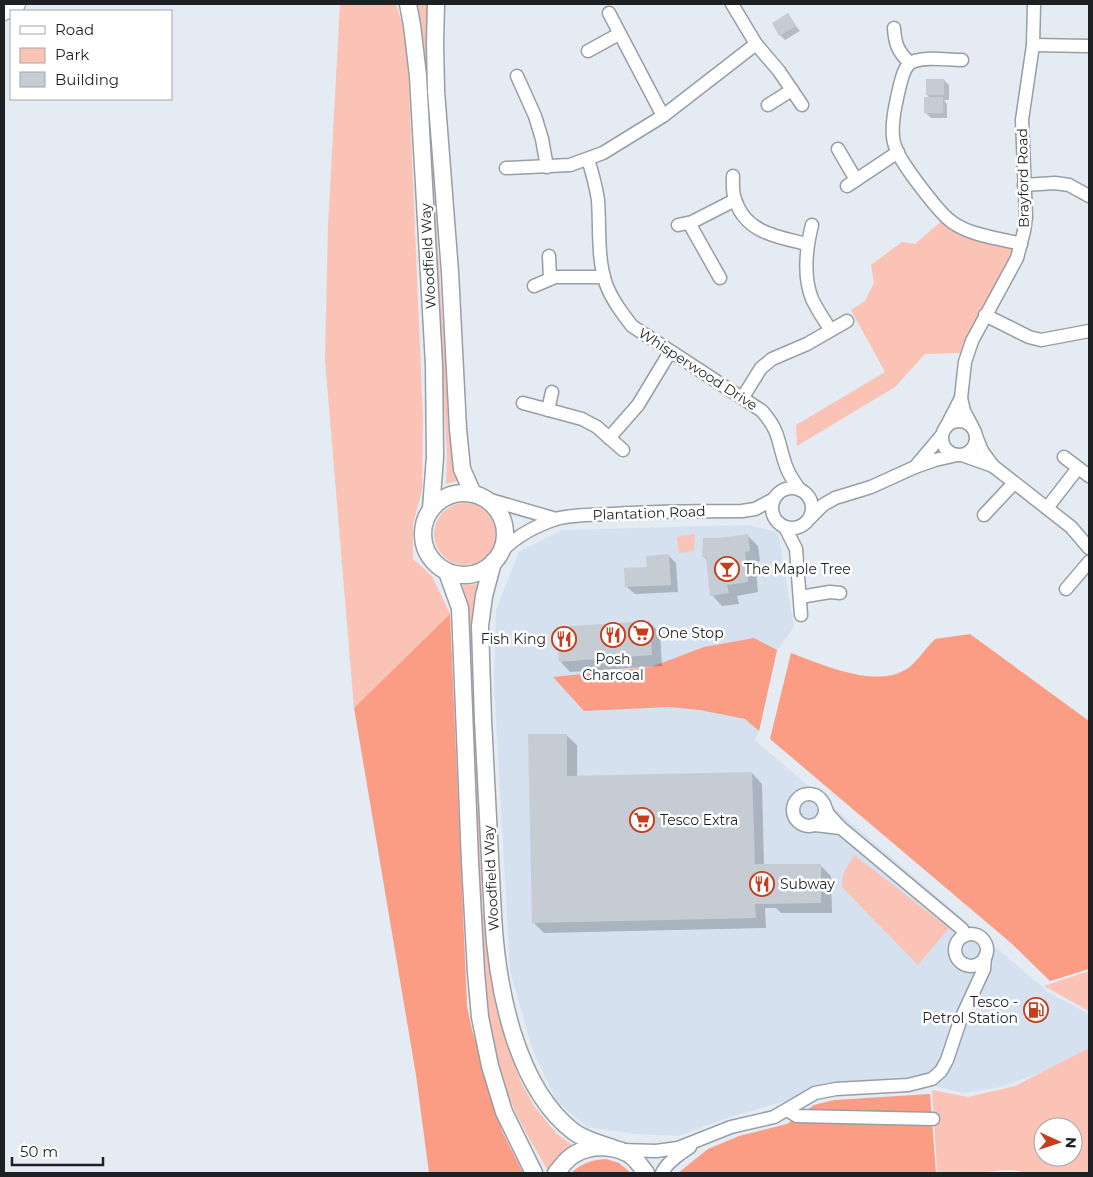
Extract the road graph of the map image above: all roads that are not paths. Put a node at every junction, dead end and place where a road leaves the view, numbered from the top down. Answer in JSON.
{"nodes":[{"id":1,"x":15,"y":4,"type":"edge"},
{"id":2,"x":408,"y":4,"type":"edge"},
{"id":3,"x":436,"y":4,"type":"edge"},
{"id":4,"x":732,"y":4,"type":"edge"},
{"id":5,"x":1034,"y":4,"type":"edge"},
{"id":6,"x":4,"y":10,"type":"edge"},
{"id":7,"x":609,"y":13,"type":"dead end"},
{"id":8,"x":894,"y":28,"type":"dead end"},
{"id":9,"x":619,"y":34,"type":"junction"},
{"id":10,"x":756,"y":44,"type":"junction"},
{"id":11,"x":1033,"y":45,"type":"junction"},
{"id":12,"x":1089,"y":46,"type":"edge"},
{"id":13,"x":588,"y":51,"type":"dead end"},
{"id":14,"x":962,"y":60,"type":"dead end"},
{"id":15,"x":910,"y":63,"type":"junction"},
{"id":16,"x":517,"y":76,"type":"dead end"},
{"id":17,"x":792,"y":90,"type":"junction"},
{"id":18,"x":768,"y":105,"type":"dead end"},
{"id":19,"x":802,"y":105,"type":"dead end"},
{"id":20,"x":663,"y":116,"type":"junction"},
{"id":21,"x":838,"y":148,"type":"dead end"},
{"id":22,"x":898,"y":152,"type":"junction"},
{"id":23,"x":588,"y":159,"type":"junction"},
{"id":24,"x":547,"y":167,"type":"junction"},
{"id":25,"x":506,"y":168,"type":"dead end"},
{"id":26,"x":733,"y":176,"type":"dead end"},
{"id":27,"x":1024,"y":185,"type":"junction"},
{"id":28,"x":1089,"y":196,"type":"edge"},
{"id":29,"x":735,"y":200,"type":"junction"},
{"id":30,"x":812,"y":225,"type":"dead end"},
{"id":31,"x":807,"y":244,"type":"junction"},
{"id":32,"x":1021,"y":244,"type":"junction"},
{"id":33,"x":549,"y":256,"type":"dead end"},
{"id":34,"x":604,"y":277,"type":"junction"},
{"id":35,"x":550,"y":278,"type":"junction"},
{"id":36,"x":720,"y":278,"type":"dead end"},
{"id":37,"x":534,"y":286,"type":"dead end"},
{"id":38,"x":985,"y":315,"type":"junction"},
{"id":39,"x":847,"y":320,"type":"dead end"},
{"id":40,"x":830,"y":329,"type":"junction"},
{"id":41,"x":1089,"y":331,"type":"edge"},
{"id":42,"x":670,"y":352,"type":"junction"},
{"id":43,"x":552,"y":392,"type":"dead end"},
{"id":44,"x":742,"y":397,"type":"junction"},
{"id":45,"x":961,"y":398,"type":"junction"},
{"id":46,"x":523,"y":403,"type":"dead end"},
{"id":47,"x":548,"y":410,"type":"junction"},
{"id":48,"x":974,"y":430,"type":"junction"},
{"id":49,"x":944,"y":431,"type":"junction"},
{"id":50,"x":609,"y":438,"type":"junction"},
{"id":51,"x":623,"y":450,"type":"dead end"},
{"id":52,"x":960,"y":455,"type":"junction"},
{"id":53,"x":1064,"y":457,"type":"dead end"},
{"id":54,"x":785,"y":464,"type":"junction"},
{"id":55,"x":992,"y":466,"type":"junction"},
{"id":56,"x":916,"y":468,"type":"junction"},
{"id":57,"x":1078,"y":468,"type":"junction"},
{"id":58,"x":1089,"y":476,"type":"edge"},
{"id":59,"x":1014,"y":482,"type":"junction"},
{"id":60,"x":803,"y":492,"type":"junction"},
{"id":61,"x":480,"y":496,"type":"junction"},
{"id":62,"x":777,"y":496,"type":"junction"},
{"id":63,"x":835,"y":498,"type":"junction"},
{"id":64,"x":1047,"y":508,"type":"junction"},
{"id":65,"x":431,"y":509,"type":"junction"},
{"id":66,"x":742,"y":511,"type":"junction"},
{"id":67,"x":984,"y":515,"type":"dead end"},
{"id":68,"x":556,"y":519,"type":"junction"},
{"id":69,"x":807,"y":521,"type":"junction"},
{"id":70,"x":782,"y":525,"type":"junction"},
{"id":71,"x":1089,"y":548,"type":"edge"},
{"id":72,"x":796,"y":549,"type":"junction"},
{"id":73,"x":497,"y":557,"type":"junction"},
{"id":74,"x":1089,"y":562,"type":"edge"},
{"id":75,"x":447,"y":572,"type":"junction"},
{"id":76,"x":1066,"y":589,"type":"dead end"},
{"id":77,"x":840,"y":593,"type":"dead end"},
{"id":78,"x":800,"y":597,"type":"junction"},
{"id":79,"x":801,"y":614,"type":"dead end"},
{"id":80,"x":824,"y":804,"type":"junction"},
{"id":81,"x":815,"y":825,"type":"junction"},
{"id":82,"x":841,"y":828,"type":"junction"},
{"id":83,"x":964,"y":936,"type":"junction"},
{"id":84,"x":985,"y":957,"type":"junction"},
{"id":85,"x":963,"y":964,"type":"junction"},
{"id":86,"x":973,"y":990,"type":"junction"},
{"id":87,"x":787,"y":1110,"type":"junction"},
{"id":88,"x":933,"y":1119,"type":"dead end"},
{"id":89,"x":702,"y":1138,"type":"junction"},
{"id":90,"x":616,"y":1149,"type":"junction"},
{"id":91,"x":534,"y":1173,"type":"edge"},
{"id":92,"x":556,"y":1173,"type":"edge"},
{"id":93,"x":646,"y":1173,"type":"edge"},
{"id":94,"x":662,"y":1173,"type":"edge"}],
"edges":[{"from":1,"to":6,"type":"main road"},
{"from":2,"to":65,"type":"street","name":"Woodfield Way"},
{"from":3,"to":61,"type":"street","name":"Woodfield Way"},
{"from":4,"to":10,"type":"street"},
{"from":5,"to":11,"type":"street","name":"Brayford Road"},
{"from":7,"to":9,"type":"street"},
{"from":8,"to":15,"type":"street"},
{"from":9,"to":13,"type":"street"},
{"from":9,"to":20,"type":"street"},
{"from":10,"to":17,"type":"street"},
{"from":10,"to":20,"type":"street"},
{"from":11,"to":12,"type":"street"},
{"from":11,"to":27,"type":"street","name":"Brayford Road"},
{"from":14,"to":15,"type":"street"},
{"from":15,"to":22,"type":"street"},
{"from":16,"to":24,"type":"street"},
{"from":17,"to":18,"type":"street"},
{"from":17,"to":19,"type":"street"},
{"from":20,"to":23,"type":"street"},
{"from":21,"to":22,"type":"street"},
{"from":22,"to":32,"type":"street"},
{"from":23,"to":24,"type":"street"},
{"from":23,"to":34,"type":"street","name":"Whisperwood Drive"},
{"from":24,"to":25,"type":"street"},
{"from":26,"to":29,"type":"street"},
{"from":27,"to":28,"type":"street"},
{"from":27,"to":32,"type":"street","name":"Brayford Road"},
{"from":29,"to":31,"type":"street"},
{"from":29,"to":36,"type":"street"},
{"from":30,"to":31,"type":"street"},
{"from":31,"to":40,"type":"street"},
{"from":32,"to":38,"type":"street","name":"Brayford Road"},
{"from":33,"to":35,"type":"street"},
{"from":34,"to":35,"type":"street"},
{"from":34,"to":42,"type":"street","name":"Whisperwood Drive"},
{"from":35,"to":37,"type":"street"},
{"from":38,"to":41,"type":"street"},
{"from":38,"to":45,"type":"street","name":"Brayford Road"},
{"from":39,"to":40,"type":"street"},
{"from":40,"to":44,"type":"street"},
{"from":42,"to":44,"type":"street","name":"Whisperwood Drive"},
{"from":42,"to":50,"type":"street"},
{"from":43,"to":47,"type":"street"},
{"from":44,"to":54,"type":"street","name":"Whisperwood Drive"},
{"from":45,"to":48,"type":"street","name":"Brayford Road"},
{"from":45,"to":49,"type":"street","name":"Brayford Road"},
{"from":46,"to":47,"type":"street"},
{"from":47,"to":50,"type":"street"},
{"from":48,"to":49,"type":"street"},
{"from":48,"to":52,"type":"street"},
{"from":48,"to":55,"type":"street","name":"Brayford Road"},
{"from":49,"to":52,"type":"street"},
{"from":49,"to":56,"type":"street"},
{"from":50,"to":51,"type":"street"},
{"from":52,"to":55,"type":"street"},
{"from":52,"to":56,"type":"street"},
{"from":53,"to":57,"type":"street"},
{"from":54,"to":60,"type":"street","name":"Whisperwood Drive"},
{"from":54,"to":62,"type":"street","name":"Whisperwood Drive"},
{"from":55,"to":59,"type":"street"},
{"from":56,"to":63,"type":"street"},
{"from":57,"to":58,"type":"street"},
{"from":57,"to":64,"type":"street"},
{"from":59,"to":64,"type":"street"},
{"from":59,"to":67,"type":"street"},
{"from":60,"to":62,"type":"street"},
{"from":60,"to":63,"type":"street"},
{"from":60,"to":69,"type":"street"},
{"from":61,"to":65,"type":"street"},
{"from":61,"to":68,"type":"street","name":"Plantation Road"},
{"from":61,"to":73,"type":"street"},
{"from":62,"to":66,"type":"street","name":"Plantation Road"},
{"from":62,"to":70,"type":"street"},
{"from":63,"to":69,"type":"street"},
{"from":64,"to":71,"type":"street"},
{"from":65,"to":75,"type":"street"},
{"from":66,"to":68,"type":"street","name":"Plantation Road"},
{"from":66,"to":70,"type":"street","name":"Plantation Road"},
{"from":68,"to":73,"type":"street","name":"Plantation Road"},
{"from":69,"to":70,"type":"street"},
{"from":69,"to":72,"type":"street"},
{"from":70,"to":72,"type":"street"},
{"from":72,"to":78,"type":"street"},
{"from":73,"to":75,"type":"street"},
{"from":73,"to":90,"type":"street","name":"Woodfield Way"},
{"from":74,"to":76,"type":"street"},
{"from":75,"to":91,"type":"street","name":"Woodfield Way"},
{"from":77,"to":78,"type":"street"},
{"from":78,"to":79,"type":"street"},
{"from":80,"to":81,"type":"street"},
{"from":80,"to":81,"type":"street"},
{"from":80,"to":82,"type":"street"},
{"from":81,"to":82,"type":"street"},
{"from":82,"to":83,"type":"street"},
{"from":83,"to":84,"type":"street"},
{"from":83,"to":85,"type":"street"},
{"from":84,"to":85,"type":"street"},
{"from":84,"to":86,"type":"street"},
{"from":85,"to":86,"type":"street"},
{"from":86,"to":87,"type":"street"},
{"from":87,"to":88,"type":"street"},
{"from":87,"to":89,"type":"street"},
{"from":89,"to":90,"type":"street"},
{"from":89,"to":94,"type":"street"},
{"from":90,"to":92,"type":"street"},
{"from":90,"to":93,"type":"street","name":"Woodfield Way"}]}
